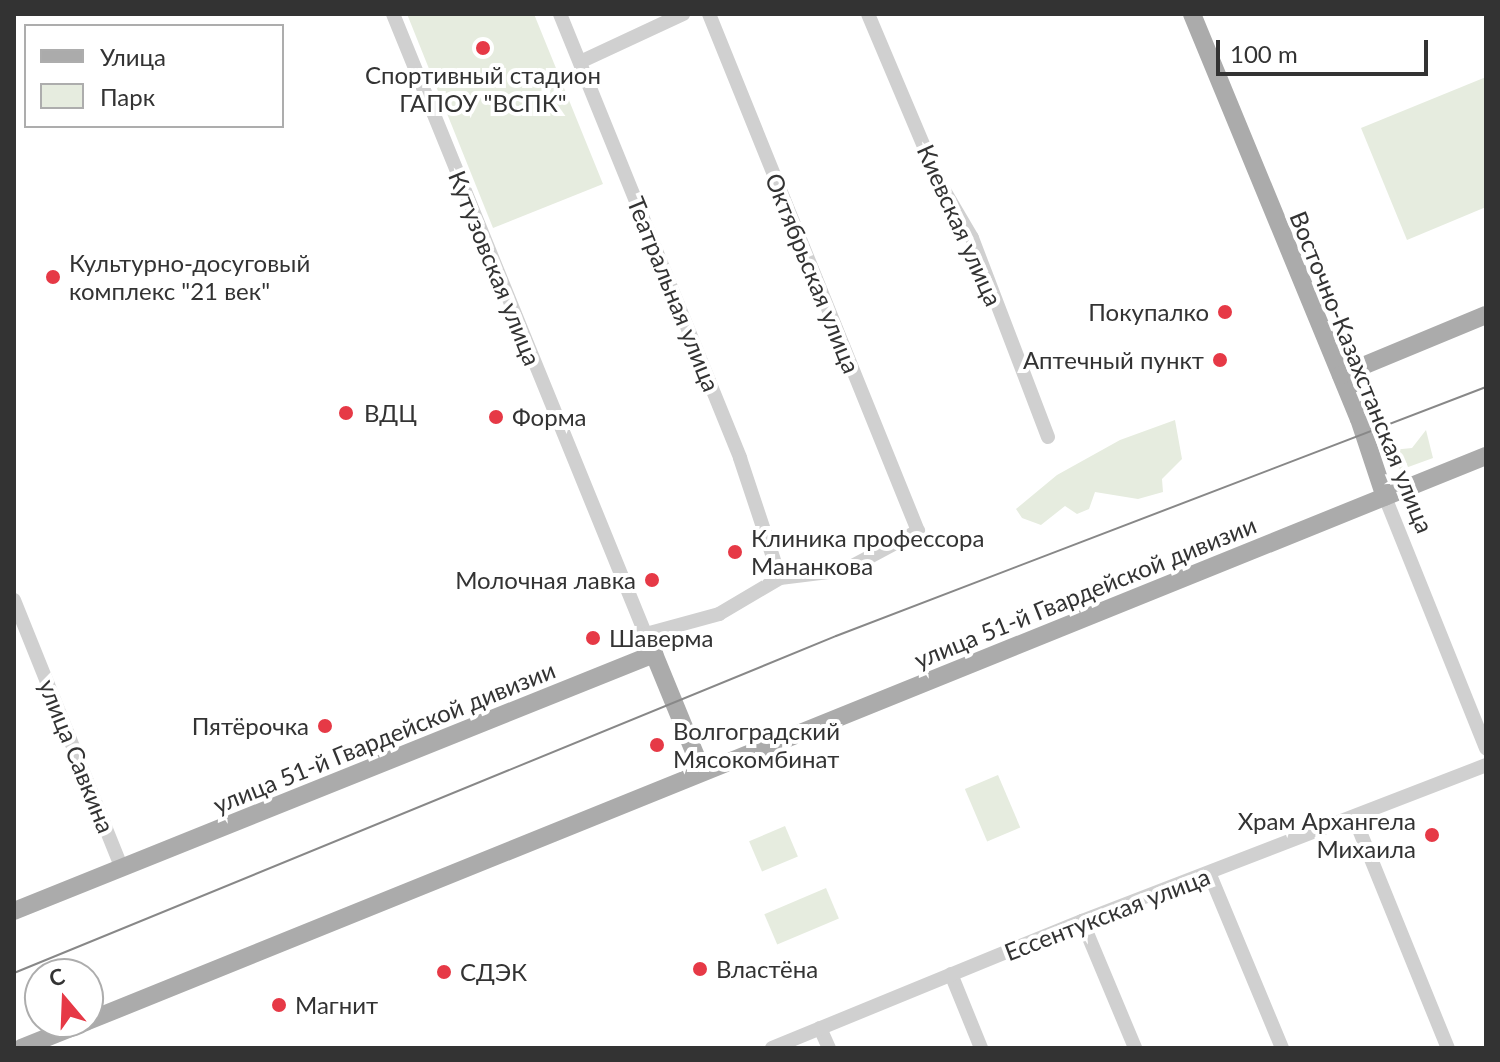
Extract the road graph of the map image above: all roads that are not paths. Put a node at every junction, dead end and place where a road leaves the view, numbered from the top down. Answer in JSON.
{"nodes":[{"id":1,"x":393,"y":14,"type":"edge"},
{"id":2,"x":560,"y":14,"type":"edge"},
{"id":3,"x":683,"y":14,"type":"edge"},
{"id":4,"x":709,"y":14,"type":"edge"},
{"id":5,"x":868,"y":14,"type":"edge"},
{"id":6,"x":1192,"y":14,"type":"edge"},
{"id":7,"x":580,"y":62,"type":"junction"},
{"id":8,"x":1486,"y":315,"type":"edge"},
{"id":9,"x":1341,"y":375,"type":"junction"},
{"id":10,"x":1048,"y":437,"type":"dead end"},
{"id":11,"x":1486,"y":456,"type":"edge"},
{"id":12,"x":1385,"y":497,"type":"junction"},
{"id":13,"x":780,"y":578,"type":"junction"},
{"id":14,"x":14,"y":600,"type":"edge"},
{"id":15,"x":646,"y":634,"type":"junction"},
{"id":16,"x":654,"y":654,"type":"junction"},
{"id":17,"x":1486,"y":748,"type":"edge"},
{"id":18,"x":1486,"y":765,"type":"edge"},
{"id":19,"x":702,"y":771,"type":"junction"},
{"id":20,"x":1354,"y":817,"type":"junction"},
{"id":21,"x":122,"y":868,"type":"junction"},
{"id":22,"x":1210,"y":875,"type":"junction"},
{"id":23,"x":14,"y":911,"type":"edge"},
{"id":24,"x":1082,"y":921,"type":"junction"},
{"id":25,"x":951,"y":974,"type":"junction"},
{"id":26,"x":104,"y":1015,"type":"edge"},
{"id":27,"x":820,"y":1028,"type":"junction"},
{"id":28,"x":46,"y":1038,"type":"edge"},
{"id":29,"x":21,"y":1048,"type":"edge"},
{"id":30,"x":772,"y":1048,"type":"edge"},
{"id":31,"x":829,"y":1048,"type":"edge"},
{"id":32,"x":981,"y":1048,"type":"edge"},
{"id":33,"x":1135,"y":1048,"type":"edge"},
{"id":34,"x":1282,"y":1048,"type":"edge"},
{"id":35,"x":1448,"y":1048,"type":"edge"}],
"edges":[{"from":1,"to":15,"type":"street","name":"Кутузовская улица"},
{"from":2,"to":7,"type":"street","name":"Театральная улица"},
{"from":3,"to":7,"type":"street"},
{"from":4,"to":13,"type":"street","name":"Октябрьская улица"},
{"from":5,"to":10,"type":"street","name":"Киевская улица"},
{"from":6,"to":9,"type":"main road","name":"Восточно-Казахстанская улица"},
{"from":7,"to":13,"type":"street","name":"Театральная улица"},
{"from":8,"to":9,"type":"main road"},
{"from":9,"to":12,"type":"main road","name":"Восточно-Казахстанская улица"},
{"from":11,"to":12,"type":"main road","name":"улица 51-й Гвардейской дивизии"},
{"from":12,"to":17,"type":"street","name":"Восточно-Казахстанская улица"},
{"from":12,"to":19,"type":"main road","name":"улица 51-й Гвардейской дивизии"},
{"from":13,"to":15,"type":"street"},
{"from":14,"to":21,"type":"street","name":"улица Савкина"},
{"from":15,"to":16,"type":"street","name":"Кутузовская улица"},
{"from":16,"to":19,"type":"main road"},
{"from":16,"to":21,"type":"main road","name":"улица 51-й Гвардейской дивизии"},
{"from":18,"to":20,"type":"street","name":"Ессентукская улица"},
{"from":19,"to":26,"type":"main road","name":"улица 51-й Гвардейской дивизии"},
{"from":20,"to":22,"type":"street","name":"Ессентукская улица"},
{"from":20,"to":35,"type":"street"},
{"from":21,"to":23,"type":"main road","name":"улица 51-й Гвардейской дивизии"},
{"from":22,"to":24,"type":"street","name":"Ессентукская улица"},
{"from":22,"to":34,"type":"street"},
{"from":24,"to":25,"type":"street","name":"Ессентукская улица"},
{"from":24,"to":33,"type":"street"},
{"from":25,"to":27,"type":"street","name":"Ессентукская улица"},
{"from":25,"to":32,"type":"street"},
{"from":27,"to":30,"type":"street","name":"Ессентукская улица"},
{"from":27,"to":31,"type":"street"},
{"from":28,"to":29,"type":"main road","name":"улица 51-й Гвардейской дивизии"}]}
